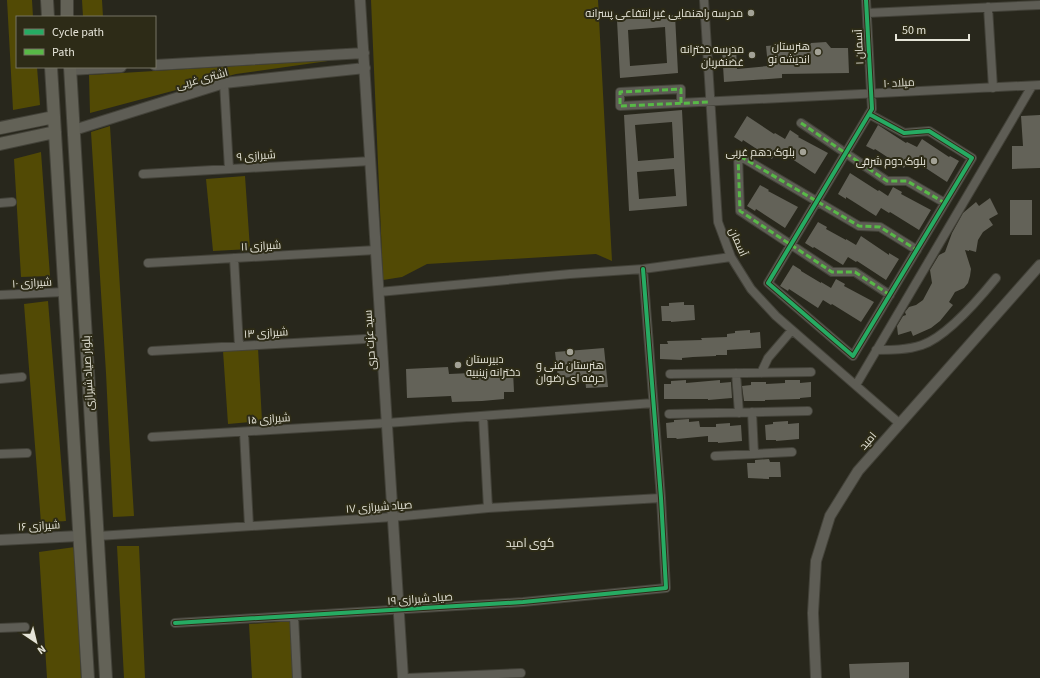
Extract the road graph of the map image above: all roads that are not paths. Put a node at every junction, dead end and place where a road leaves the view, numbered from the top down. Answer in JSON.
{"nodes":[{"id":1,"x":47,"y":0,"type":"edge"},
{"id":2,"x":67,"y":0,"type":"edge"},
{"id":3,"x":360,"y":0,"type":"edge"},
{"id":4,"x":704,"y":0,"type":"edge"},
{"id":5,"x":866,"y":0,"type":"edge"},
{"id":6,"x":1040,"y":5,"type":"edge"},
{"id":7,"x":988,"y":7,"type":"junction"},
{"id":8,"x":867,"y":13,"type":"junction"},
{"id":9,"x":48,"y":16,"type":"edge"},
{"id":10,"x":68,"y":16,"type":"edge"},
{"id":11,"x":364,"y":53,"type":"junction"},
{"id":12,"x":342,"y":54,"type":"junction"},
{"id":13,"x":156,"y":65,"type":"edge"},
{"id":14,"x":51,"y":68,"type":"edge"},
{"id":15,"x":70,"y":68,"type":"edge"},
{"id":16,"x":365,"y":68,"type":"junction"},
{"id":17,"x":342,"y":71,"type":"junction"},
{"id":18,"x":224,"y":83,"type":"junction"},
{"id":19,"x":1036,"y":85,"type":"edge"},
{"id":20,"x":994,"y":88,"type":"junction"},
{"id":21,"x":871,"y":94,"type":"junction"},
{"id":22,"x":710,"y":102,"type":"junction"},
{"id":23,"x":681,"y":103,"type":"junction"},
{"id":24,"x":868,"y":114,"type":"junction"},
{"id":25,"x":54,"y":117,"type":"junction"},
{"id":26,"x":801,"y":123,"type":"dead end"},
{"id":27,"x":0,"y":128,"type":"edge"},
{"id":28,"x":74,"y":130,"type":"junction"},
{"id":29,"x":55,"y":132,"type":"junction"},
{"id":30,"x":0,"y":144,"type":"edge"},
{"id":31,"x":845,"y":154,"type":"junction"},
{"id":32,"x":371,"y":161,"type":"junction"},
{"id":33,"x":229,"y":169,"type":"junction"},
{"id":34,"x":143,"y":174,"type":"dead end"},
{"id":35,"x":817,"y":201,"type":"junction"},
{"id":36,"x":12,"y":202,"type":"dead end"},
{"id":37,"x":0,"y":203,"type":"edge"},
{"id":38,"x":945,"y":204,"type":"junction"},
{"id":39,"x":791,"y":245,"type":"junction"},
{"id":40,"x":376,"y":250,"type":"junction"},
{"id":41,"x":917,"y":250,"type":"junction"},
{"id":42,"x":731,"y":257,"type":"junction"},
{"id":43,"x":234,"y":258,"type":"junction"},
{"id":44,"x":148,"y":263,"type":"dead end"},
{"id":45,"x":1040,"y":265,"type":"edge"},
{"id":46,"x":643,"y":269,"type":"junction"},
{"id":47,"x":996,"y":278,"type":"dead end"},
{"id":48,"x":64,"y":292,"type":"junction"},
{"id":49,"x":379,"y":292,"type":"junction"},
{"id":50,"x":0,"y":295,"type":"edge"},
{"id":51,"x":890,"y":295,"type":"junction"},
{"id":52,"x":792,"y":330,"type":"junction"},
{"id":53,"x":382,"y":338,"type":"junction"},
{"id":54,"x":239,"y":346,"type":"junction"},
{"id":55,"x":876,"y":350,"type":"junction"},
{"id":56,"x":152,"y":351,"type":"dead end"},
{"id":57,"x":811,"y":372,"type":"dead end"},
{"id":58,"x":736,"y":373,"type":"junction"},
{"id":59,"x":761,"y":373,"type":"junction"},
{"id":60,"x":670,"y":374,"type":"dead end"},
{"id":61,"x":22,"y":377,"type":"dead end"},
{"id":62,"x":0,"y":379,"type":"edge"},
{"id":63,"x":856,"y":385,"type":"junction"},
{"id":64,"x":653,"y":403,"type":"junction"},
{"id":65,"x":808,"y":411,"type":"dead end"},
{"id":66,"x":752,"y":412,"type":"junction"},
{"id":67,"x":739,"y":413,"type":"junction"},
{"id":68,"x":669,"y":414,"type":"dead end"},
{"id":69,"x":483,"y":416,"type":"junction"},
{"id":70,"x":387,"y":423,"type":"junction"},
{"id":71,"x":899,"y":423,"type":"junction"},
{"id":72,"x":244,"y":432,"type":"junction"},
{"id":73,"x":152,"y":437,"type":"dead end"},
{"id":74,"x":792,"y":452,"type":"dead end"},
{"id":75,"x":27,"y":453,"type":"dead end"},
{"id":76,"x":0,"y":454,"type":"edge"},
{"id":77,"x":754,"y":454,"type":"junction"},
{"id":78,"x":715,"y":456,"type":"dead end"},
{"id":79,"x":661,"y":498,"type":"junction"},
{"id":80,"x":488,"y":508,"type":"junction"},
{"id":81,"x":393,"y":517,"type":"junction"},
{"id":82,"x":249,"y":526,"type":"junction"},
{"id":83,"x":79,"y":536,"type":"junction"},
{"id":84,"x":98,"y":536,"type":"junction"},
{"id":85,"x":0,"y":540,"type":"edge"},
{"id":86,"x":398,"y":609,"type":"junction"},
{"id":87,"x":294,"y":616,"type":"junction"},
{"id":88,"x":175,"y":623,"type":"dead end"},
{"id":89,"x":25,"y":627,"type":"dead end"},
{"id":90,"x":0,"y":628,"type":"edge"},
{"id":91,"x":521,"y":673,"type":"dead end"},
{"id":92,"x":88,"y":678,"type":"edge"},
{"id":93,"x":106,"y":678,"type":"edge"},
{"id":94,"x":297,"y":678,"type":"edge"},
{"id":95,"x":403,"y":678,"type":"edge"},
{"id":96,"x":408,"y":678,"type":"edge"},
{"id":97,"x":816,"y":678,"type":"edge"}],
"edges":[{"from":1,"to":9,"type":"main road"},
{"from":2,"to":10,"type":"main road"},
{"from":3,"to":11,"type":"street","name":"سید عزت حری"},
{"from":4,"to":22,"type":"street","name":"آسمان"},
{"from":5,"to":8,"type":"street","name":"آسمان ۱"},
{"from":6,"to":7,"type":"street"},
{"from":7,"to":8,"type":"street"},
{"from":7,"to":20,"type":"street"},
{"from":8,"to":21,"type":"street","name":"آسمان ۱"},
{"from":11,"to":12,"type":"street","name":"اشتری غربی"},
{"from":11,"to":16,"type":"street","name":"سید عزت حری"},
{"from":12,"to":13,"type":"street","name":"اشتری غربی"},
{"from":12,"to":17,"type":"street"},
{"from":14,"to":25,"type":"main road","name":"بلوار صیاد شیرازی"},
{"from":15,"to":28,"type":"main road","name":"بلوار صیاد شیرازی"},
{"from":16,"to":17,"type":"street","name":"اشتری غربی"},
{"from":16,"to":32,"type":"street","name":"سید عزت حری"},
{"from":17,"to":18,"type":"street","name":"اشتری غربی"},
{"from":18,"to":28,"type":"street","name":"اشتری غربی"},
{"from":18,"to":33,"type":"street"},
{"from":19,"to":20,"type":"street","name":"میلاد ۱۰"},
{"from":19,"to":55,"type":"street"},
{"from":20,"to":21,"type":"street","name":"میلاد ۱۰"},
{"from":21,"to":22,"type":"street","name":"میلاد ۱۰"},
{"from":21,"to":24,"type":"street","name":"آسمان ۱"},
{"from":22,"to":23,"type":"street","name":"میلاد ۱۰"},
{"from":22,"to":42,"type":"street","name":"آسمان"},
{"from":23,"to":23,"type":"street","name":"میلاد ۱۰"},
{"from":24,"to":31,"type":"street"},
{"from":24,"to":38,"type":"street"},
{"from":25,"to":27,"type":"main road"},
{"from":25,"to":29,"type":"main road","name":"بلوار صیاد شیرازی"},
{"from":26,"to":31,"type":"street"},
{"from":28,"to":84,"type":"main road","name":"بلوار صیاد شیرازی"},
{"from":29,"to":30,"type":"main road"},
{"from":29,"to":48,"type":"main road","name":"بلوار صیاد شیرازی"},
{"from":31,"to":35,"type":"street"},
{"from":31,"to":38,"type":"street"},
{"from":32,"to":33,"type":"street","name":"شیرازی ۹"},
{"from":32,"to":40,"type":"street","name":"سید عزت حری"},
{"from":33,"to":34,"type":"street","name":"شیرازی ۹"},
{"from":35,"to":39,"type":"street"},
{"from":35,"to":39,"type":"street"},
{"from":35,"to":41,"type":"street"},
{"from":36,"to":37,"type":"street"},
{"from":38,"to":41,"type":"street"},
{"from":39,"to":51,"type":"street"},
{"from":39,"to":51,"type":"street"},
{"from":40,"to":43,"type":"street","name":"شیرازی ۱۱"},
{"from":40,"to":49,"type":"street","name":"سید عزت حری"},
{"from":41,"to":51,"type":"street"},
{"from":42,"to":46,"type":"street"},
{"from":42,"to":52,"type":"street","name":"آسمان"},
{"from":43,"to":44,"type":"street","name":"شیرازی ۱۱"},
{"from":43,"to":54,"type":"street"},
{"from":45,"to":71,"type":"street","name":"امید"},
{"from":46,"to":49,"type":"street"},
{"from":46,"to":64,"type":"street"},
{"from":47,"to":55,"type":"street"},
{"from":48,"to":50,"type":"street","name":"شیرازی ۱۰"},
{"from":48,"to":83,"type":"main road","name":"بلوار صیاد شیرازی"},
{"from":49,"to":53,"type":"street","name":"سید عزت حری"},
{"from":52,"to":59,"type":"street"},
{"from":52,"to":63,"type":"street","name":"آسمان"},
{"from":53,"to":54,"type":"street","name":"شیرازی ۱۳"},
{"from":53,"to":70,"type":"street","name":"سید عزت حری"},
{"from":54,"to":56,"type":"street","name":"شیرازی ۱۳"},
{"from":55,"to":63,"type":"street"},
{"from":57,"to":59,"type":"street"},
{"from":58,"to":59,"type":"street"},
{"from":58,"to":60,"type":"street"},
{"from":58,"to":67,"type":"street"},
{"from":61,"to":62,"type":"street"},
{"from":63,"to":71,"type":"street","name":"آسمان"},
{"from":64,"to":69,"type":"street","name":"شیرازی ۱۵"},
{"from":64,"to":79,"type":"street"},
{"from":65,"to":66,"type":"street"},
{"from":66,"to":67,"type":"street"},
{"from":66,"to":77,"type":"street"},
{"from":67,"to":68,"type":"street"},
{"from":69,"to":70,"type":"street","name":"شیرازی ۱۵"},
{"from":69,"to":80,"type":"street"},
{"from":70,"to":72,"type":"street","name":"شیرازی ۱۵"},
{"from":70,"to":81,"type":"street","name":"سید عزت حری"},
{"from":71,"to":97,"type":"street","name":"امید"},
{"from":72,"to":73,"type":"street","name":"شیرازی ۱۵"},
{"from":72,"to":82,"type":"street"},
{"from":74,"to":77,"type":"street"},
{"from":75,"to":76,"type":"street"},
{"from":77,"to":78,"type":"street"},
{"from":79,"to":80,"type":"street","name":"صیاد شیرازی ۱۷"},
{"from":79,"to":86,"type":"street","name":"صیاد شیرازی ۱۹"},
{"from":80,"to":81,"type":"street","name":"صیاد شیرازی ۱۷"},
{"from":81,"to":82,"type":"street","name":"صیاد شیرازی ۱۷"},
{"from":81,"to":86,"type":"street","name":"سید عزت حری"},
{"from":82,"to":84,"type":"street","name":"صیاد شیرازی ۱۷"},
{"from":83,"to":85,"type":"street","name":"شیرازی ۱۶"},
{"from":83,"to":92,"type":"main road","name":"بلوار صیاد شیرازی"},
{"from":84,"to":93,"type":"main road","name":"بلوار صیاد شیرازی"},
{"from":86,"to":87,"type":"street","name":"صیاد شیرازی ۱۹"},
{"from":86,"to":95,"type":"street","name":"سید عزت حری"},
{"from":87,"to":88,"type":"street","name":"صیاد شیرازی ۱۹"},
{"from":87,"to":94,"type":"street"},
{"from":89,"to":90,"type":"street"},
{"from":91,"to":96,"type":"street"}]}
